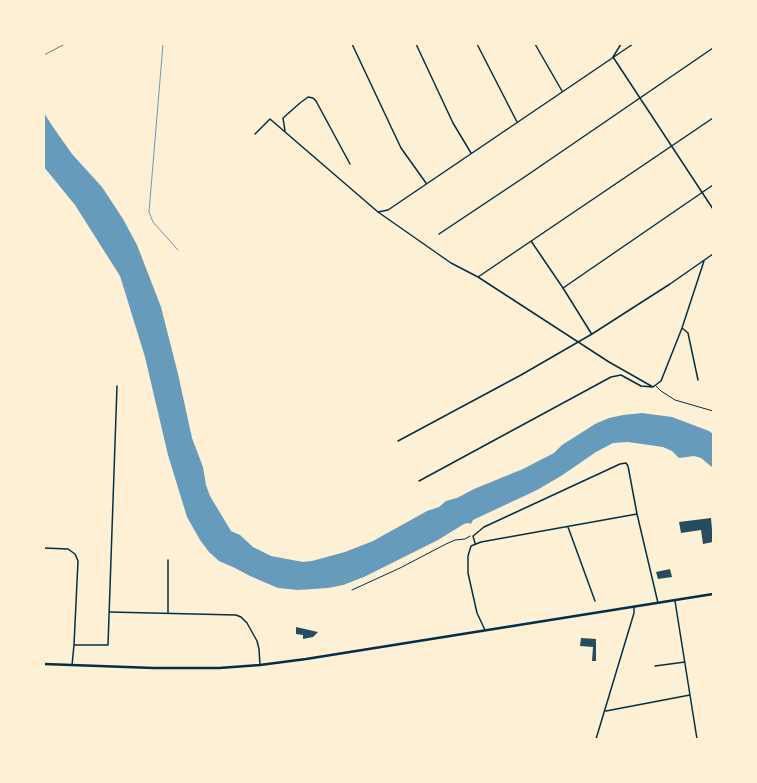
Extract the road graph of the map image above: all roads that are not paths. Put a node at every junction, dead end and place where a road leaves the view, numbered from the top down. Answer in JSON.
{"nodes":[{"id":1,"x":352,"y":44,"type":"edge"},
{"id":2,"x":416,"y":44,"type":"edge"},
{"id":3,"x":477,"y":44,"type":"edge"},
{"id":4,"x":535,"y":44,"type":"edge"},
{"id":5,"x":621,"y":44,"type":"edge"},
{"id":6,"x":633,"y":44,"type":"edge"},
{"id":7,"x":713,"y":48,"type":"edge"},
{"id":8,"x":613,"y":57,"type":"junction"},
{"id":9,"x":562,"y":92,"type":"junction"},
{"id":10,"x":640,"y":97,"type":"junction"},
{"id":11,"x":713,"y":118,"type":"edge"},
{"id":12,"x":516,"y":122,"type":"junction"},
{"id":13,"x":285,"y":131,"type":"junction"},
{"id":14,"x":255,"y":134,"type":"dead end"},
{"id":15,"x":672,"y":145,"type":"junction"},
{"id":16,"x":471,"y":153,"type":"junction"},
{"id":17,"x":350,"y":164,"type":"dead end"},
{"id":18,"x":426,"y":183,"type":"junction"},
{"id":19,"x":713,"y":185,"type":"edge"},
{"id":20,"x":702,"y":192,"type":"junction"},
{"id":21,"x":713,"y":209,"type":"edge"},
{"id":22,"x":378,"y":212,"type":"junction"},
{"id":23,"x":439,"y":234,"type":"dead end"},
{"id":24,"x":532,"y":241,"type":"junction"},
{"id":25,"x":713,"y":254,"type":"edge"},
{"id":26,"x":704,"y":261,"type":"junction"},
{"id":27,"x":478,"y":277,"type":"junction"},
{"id":28,"x":563,"y":288,"type":"junction"},
{"id":29,"x":682,"y":328,"type":"junction"},
{"id":30,"x":592,"y":334,"type":"junction"},
{"id":31,"x":578,"y":341,"type":"junction"},
{"id":32,"x":698,"y":380,"type":"dead end"},
{"id":33,"x":117,"y":386,"type":"dead end"},
{"id":34,"x":654,"y":386,"type":"junction"},
{"id":35,"x":713,"y":411,"type":"edge"},
{"id":36,"x":398,"y":441,"type":"dead end"},
{"id":37,"x":419,"y":481,"type":"dead end"},
{"id":38,"x":637,"y":514,"type":"junction"},
{"id":39,"x":568,"y":527,"type":"junction"},
{"id":40,"x":475,"y":543,"type":"junction"},
{"id":41,"x":44,"y":548,"type":"edge"},
{"id":42,"x":168,"y":560,"type":"dead end"},
{"id":43,"x":713,"y":594,"type":"edge"},
{"id":44,"x":675,"y":600,"type":"junction"},
{"id":45,"x":595,"y":601,"type":"dead end"},
{"id":46,"x":658,"y":603,"type":"junction"},
{"id":47,"x":634,"y":607,"type":"junction"},
{"id":48,"x":110,"y":612,"type":"junction"},
{"id":49,"x":168,"y":613,"type":"junction"},
{"id":50,"x":485,"y":630,"type":"junction"},
{"id":51,"x":74,"y":645,"type":"junction"},
{"id":52,"x":684,"y":662,"type":"junction"},
{"id":53,"x":44,"y":664,"type":"edge"},
{"id":54,"x":72,"y":665,"type":"junction"},
{"id":55,"x":260,"y":665,"type":"junction"},
{"id":56,"x":655,"y":666,"type":"dead end"},
{"id":57,"x":690,"y":696,"type":"junction"},
{"id":58,"x":606,"y":711,"type":"junction"},
{"id":59,"x":596,"y":739,"type":"edge"},
{"id":60,"x":697,"y":739,"type":"edge"}],
"edges":[{"from":1,"to":18,"type":"street"},
{"from":2,"to":16,"type":"street"},
{"from":3,"to":12,"type":"street"},
{"from":4,"to":9,"type":"street"},
{"from":5,"to":8,"type":"street"},
{"from":6,"to":8,"type":"street"},
{"from":7,"to":10,"type":"street"},
{"from":8,"to":9,"type":"street"},
{"from":8,"to":10,"type":"street"},
{"from":9,"to":12,"type":"street"},
{"from":10,"to":15,"type":"street"},
{"from":10,"to":23,"type":"street"},
{"from":11,"to":15,"type":"street"},
{"from":12,"to":16,"type":"street"},
{"from":13,"to":14,"type":"street"},
{"from":13,"to":17,"type":"street"},
{"from":13,"to":22,"type":"street"},
{"from":15,"to":20,"type":"street"},
{"from":15,"to":24,"type":"street"},
{"from":16,"to":18,"type":"street"},
{"from":18,"to":22,"type":"street"},
{"from":19,"to":20,"type":"street"},
{"from":20,"to":21,"type":"street"},
{"from":20,"to":28,"type":"street"},
{"from":22,"to":27,"type":"street"},
{"from":24,"to":27,"type":"street"},
{"from":24,"to":28,"type":"street"},
{"from":25,"to":26,"type":"street"},
{"from":26,"to":29,"type":"street"},
{"from":26,"to":30,"type":"street"},
{"from":27,"to":31,"type":"street"},
{"from":28,"to":30,"type":"street"},
{"from":29,"to":32,"type":"street"},
{"from":29,"to":34,"type":"street"},
{"from":30,"to":31,"type":"street"},
{"from":31,"to":34,"type":"street"},
{"from":31,"to":36,"type":"street"},
{"from":33,"to":48,"type":"street"},
{"from":34,"to":35,"type":"street"},
{"from":34,"to":37,"type":"street"},
{"from":38,"to":39,"type":"street"},
{"from":38,"to":40,"type":"street"},
{"from":38,"to":46,"type":"street"},
{"from":39,"to":40,"type":"street"},
{"from":39,"to":45,"type":"street"},
{"from":40,"to":50,"type":"street"},
{"from":41,"to":51,"type":"street"},
{"from":42,"to":49,"type":"street"},
{"from":43,"to":44,"type":"highway"},
{"from":44,"to":46,"type":"highway"},
{"from":44,"to":52,"type":"street"},
{"from":46,"to":47,"type":"highway"},
{"from":47,"to":50,"type":"highway"},
{"from":47,"to":58,"type":"street"},
{"from":48,"to":49,"type":"street"},
{"from":48,"to":51,"type":"street"},
{"from":49,"to":55,"type":"street"},
{"from":50,"to":55,"type":"highway"},
{"from":51,"to":54,"type":"street"},
{"from":52,"to":56,"type":"street"},
{"from":52,"to":57,"type":"street"},
{"from":53,"to":54,"type":"highway"},
{"from":54,"to":55,"type":"highway"},
{"from":57,"to":58,"type":"street"},
{"from":57,"to":60,"type":"street"},
{"from":58,"to":59,"type":"street"}]}
